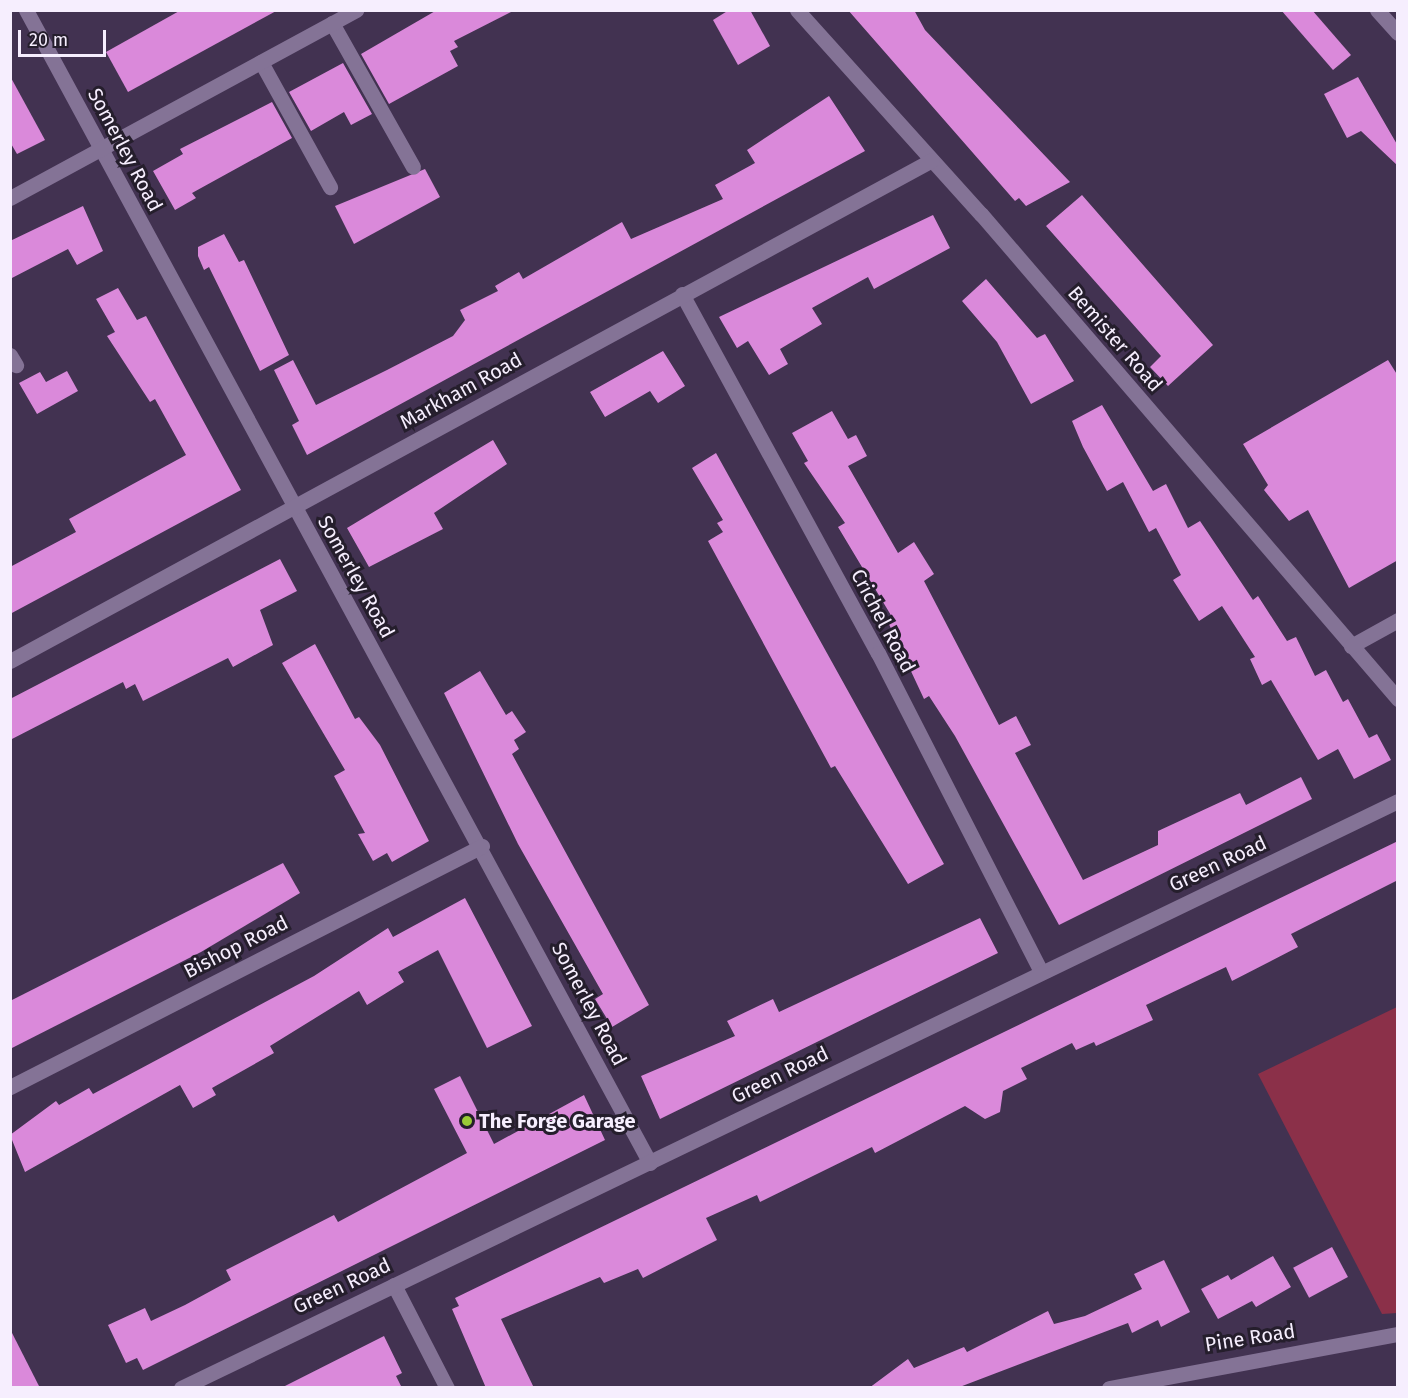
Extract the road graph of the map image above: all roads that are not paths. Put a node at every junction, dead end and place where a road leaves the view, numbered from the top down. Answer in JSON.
{"nodes":[{"id":1,"x":26,"y":10,"type":"edge"},
{"id":2,"x":356,"y":10,"type":"edge"},
{"id":3,"x":797,"y":10,"type":"edge"},
{"id":4,"x":1377,"y":10,"type":"edge"},
{"id":5,"x":332,"y":23,"type":"junction"},
{"id":6,"x":1398,"y":33,"type":"edge"},
{"id":7,"x":261,"y":62,"type":"junction"},
{"id":8,"x":100,"y":149,"type":"junction"},
{"id":9,"x":933,"y":160,"type":"junction"},
{"id":10,"x":413,"y":167,"type":"dead end"},
{"id":11,"x":330,"y":187,"type":"dead end"},
{"id":12,"x":10,"y":198,"type":"edge"},
{"id":13,"x":682,"y":294,"type":"junction"},
{"id":14,"x":293,"y":506,"type":"junction"},
{"id":15,"x":1398,"y":620,"type":"edge"},
{"id":16,"x":1351,"y":646,"type":"junction"},
{"id":17,"x":10,"y":661,"type":"edge"},
{"id":18,"x":1398,"y":699,"type":"edge"},
{"id":19,"x":1398,"y":801,"type":"edge"},
{"id":20,"x":482,"y":846,"type":"junction"},
{"id":21,"x":1041,"y":971,"type":"junction"},
{"id":22,"x":10,"y":1087,"type":"edge"},
{"id":23,"x":650,"y":1163,"type":"junction"},
{"id":24,"x":394,"y":1285,"type":"junction"},
{"id":25,"x":1398,"y":1334,"type":"edge"},
{"id":26,"x":1112,"y":1387,"type":"edge"},
{"id":27,"x":181,"y":1388,"type":"edge"},
{"id":28,"x":447,"y":1388,"type":"edge"}],
"edges":[{"from":1,"to":8,"type":"street","name":"Somerley Road"},
{"from":2,"to":5,"type":"street"},
{"from":3,"to":9,"type":"street","name":"Bemister Road"},
{"from":4,"to":6,"type":"street"},
{"from":5,"to":7,"type":"street"},
{"from":5,"to":10,"type":"street"},
{"from":7,"to":8,"type":"street"},
{"from":7,"to":11,"type":"street"},
{"from":8,"to":12,"type":"street"},
{"from":8,"to":14,"type":"street","name":"Somerley Road"},
{"from":9,"to":13,"type":"street","name":"Markham Road"},
{"from":9,"to":16,"type":"street","name":"Bemister Road"},
{"from":13,"to":14,"type":"street","name":"Markham Road"},
{"from":13,"to":21,"type":"street","name":"Crichel Road"},
{"from":14,"to":17,"type":"street","name":"Markham Road"},
{"from":14,"to":20,"type":"street","name":"Somerley Road"},
{"from":15,"to":16,"type":"street"},
{"from":16,"to":18,"type":"street","name":"Bemister Road"},
{"from":19,"to":21,"type":"street","name":"Green Road"},
{"from":20,"to":22,"type":"street","name":"Bishop Road"},
{"from":20,"to":23,"type":"street","name":"Somerley Road"},
{"from":21,"to":23,"type":"street","name":"Green Road"},
{"from":23,"to":24,"type":"street","name":"Green Road"},
{"from":24,"to":27,"type":"street","name":"Green Road"},
{"from":24,"to":28,"type":"street"},
{"from":25,"to":26,"type":"street","name":"Pine Road"}]}
